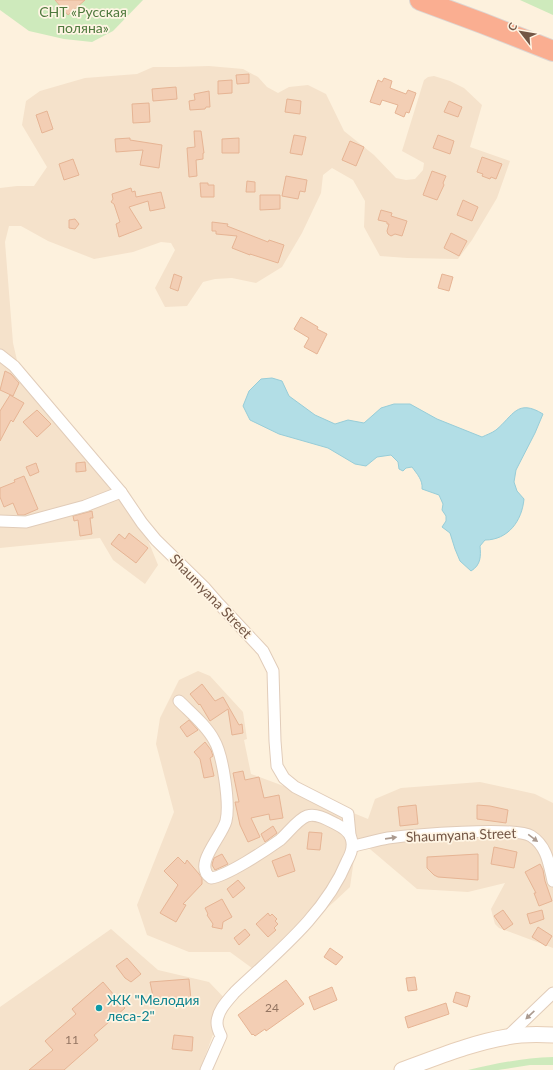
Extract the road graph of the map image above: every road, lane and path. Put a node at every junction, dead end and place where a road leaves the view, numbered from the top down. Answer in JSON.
{"nodes":[{"id":1,"x":420,"y":0,"type":"edge"},
{"id":2,"x":553,"y":51,"type":"edge"},
{"id":3,"x":0,"y":355,"type":"edge"},
{"id":4,"x":121,"y":492,"type":"junction"},
{"id":5,"x":0,"y":521,"type":"edge"},
{"id":6,"x":179,"y":701,"type":"dead end"},
{"id":7,"x":350,"y":835,"type":"junction"},
{"id":8,"x":353,"y":846,"type":"junction"},
{"id":9,"x":553,"y":881,"type":"edge"},
{"id":10,"x":553,"y":993,"type":"edge"},
{"id":11,"x":553,"y":1035,"type":"edge"},
{"id":12,"x":507,"y":1037,"type":"junction"},
{"id":13,"x":206,"y":1070,"type":"edge"},
{"id":14,"x":402,"y":1070,"type":"edge"}],
"edges":[{"from":1,"to":2,"type":"highway"},
{"from":3,"to":4,"type":"street","name":"Shaumyana Street"},
{"from":4,"to":5,"type":"street"},
{"from":4,"to":7,"type":"street","name":"Shaumyana Street"},
{"from":6,"to":7,"type":"street"},
{"from":7,"to":8,"type":"street","name":"Shaumyana Street"},
{"from":8,"to":9,"type":"street","name":"Shaumyana Street","one_way":true},
{"from":8,"to":13,"type":"street"},
{"from":10,"to":12,"type":"street","one_way":true},
{"from":11,"to":12,"type":"main road"},
{"from":12,"to":14,"type":"main road"}]}
